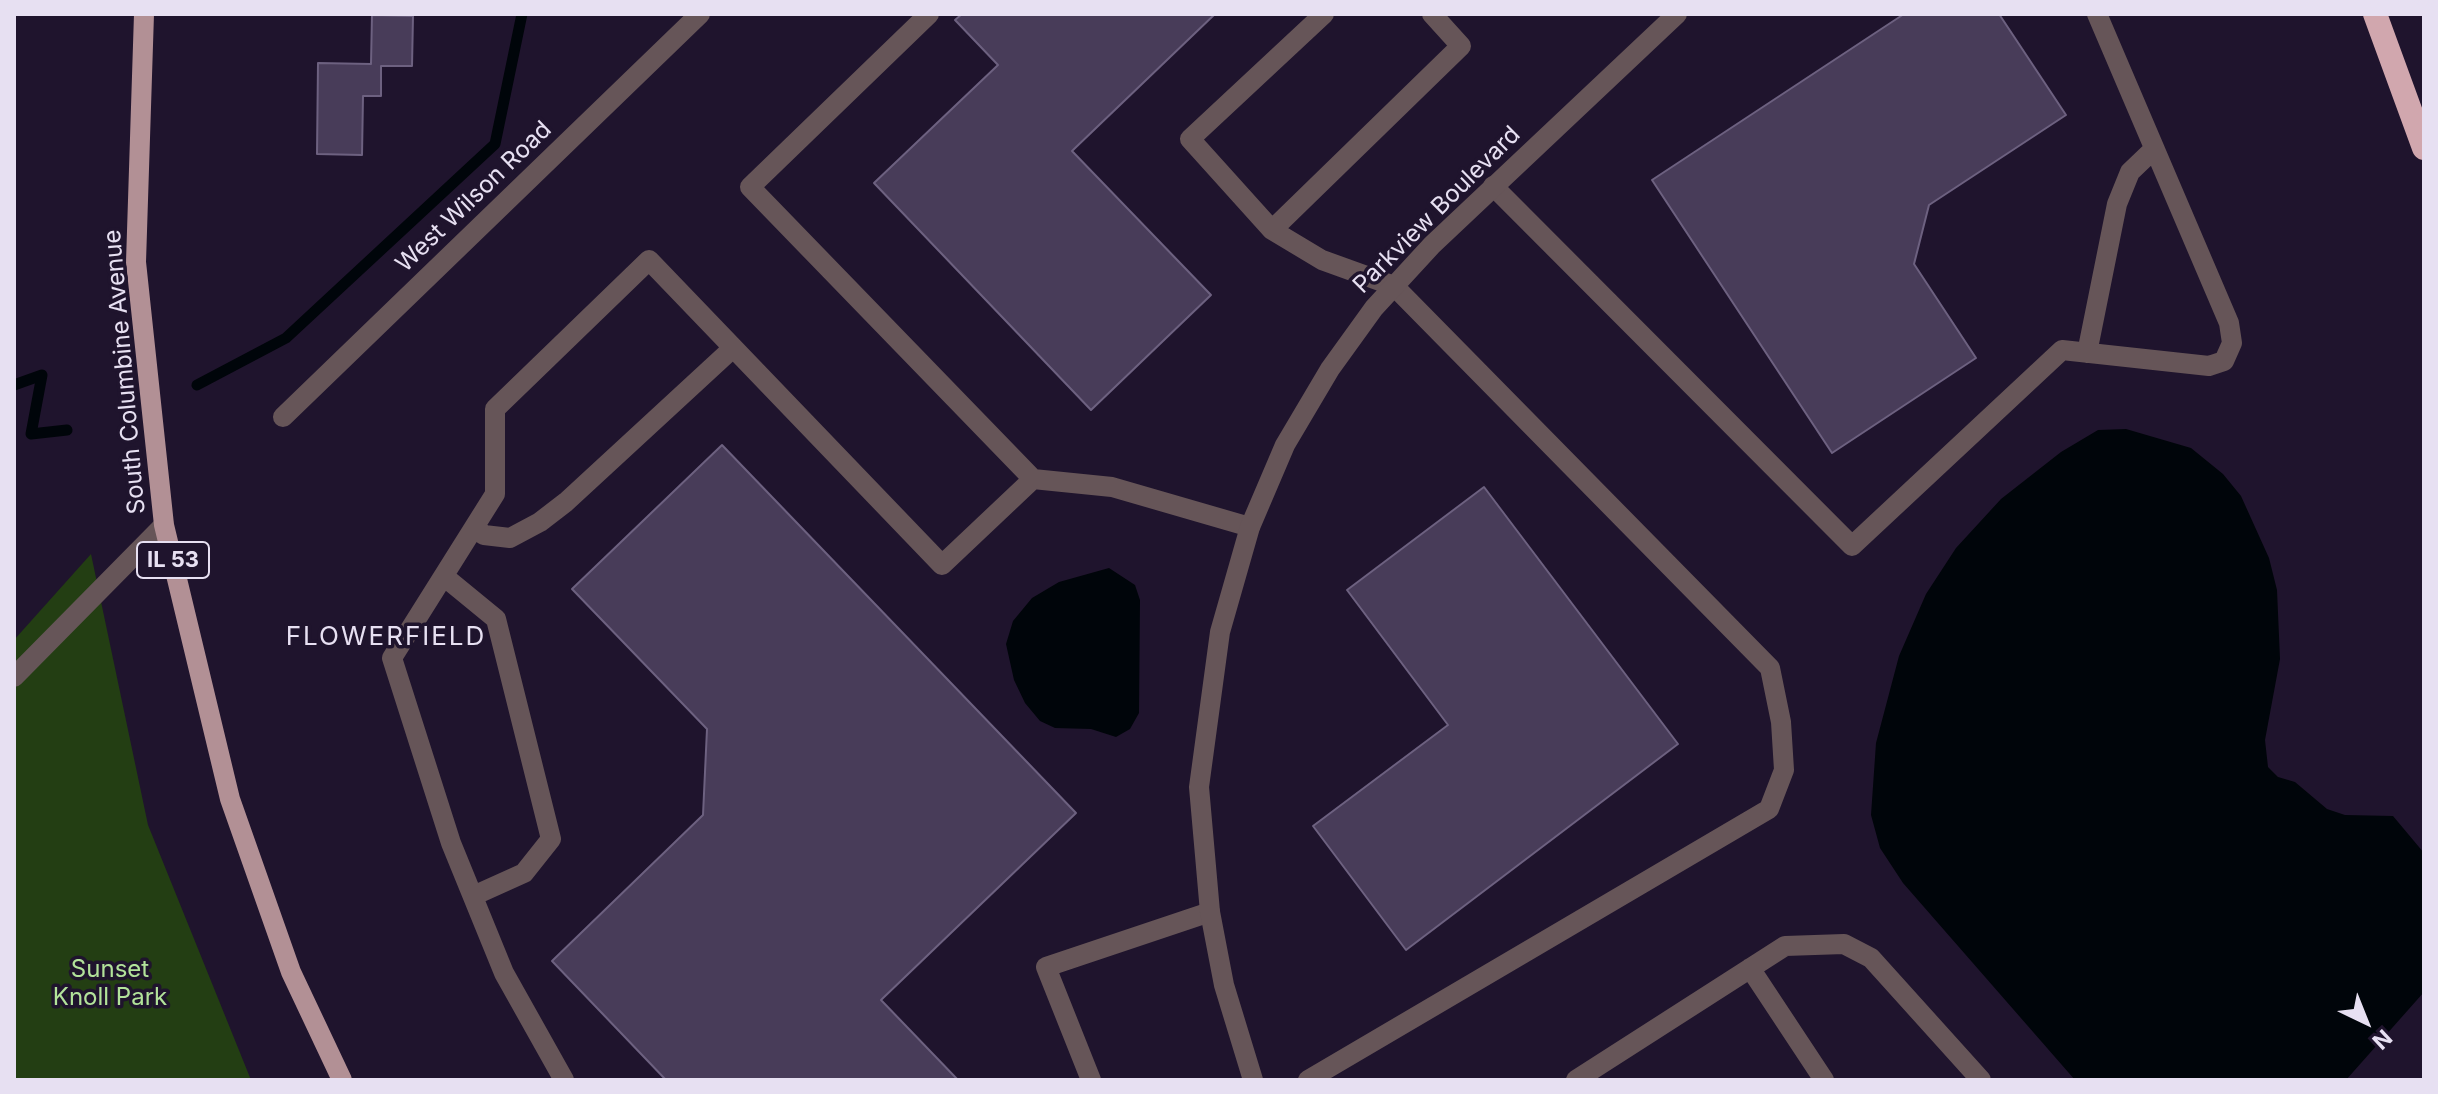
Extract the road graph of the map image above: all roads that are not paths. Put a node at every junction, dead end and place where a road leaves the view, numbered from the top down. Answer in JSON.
{"nodes":[{"id":1,"x":144,"y":14,"type":"edge"},
{"id":2,"x":700,"y":14,"type":"edge"},
{"id":3,"x":929,"y":14,"type":"edge"},
{"id":4,"x":1324,"y":14,"type":"edge"},
{"id":5,"x":1432,"y":14,"type":"edge"},
{"id":6,"x":1677,"y":14,"type":"edge"},
{"id":7,"x":2097,"y":14,"type":"edge"},
{"id":8,"x":2375,"y":14,"type":"edge"},
{"id":9,"x":2424,"y":148,"type":"edge"},
{"id":10,"x":2154,"y":149,"type":"junction"},
{"id":11,"x":1493,"y":186,"type":"junction"},
{"id":12,"x":1272,"y":230,"type":"junction"},
{"id":13,"x":1394,"y":286,"type":"junction"},
{"id":14,"x":733,"y":348,"type":"junction"},
{"id":15,"x":2087,"y":353,"type":"junction"},
{"id":16,"x":283,"y":417,"type":"dead end"},
{"id":17,"x":1033,"y":479,"type":"junction"},
{"id":18,"x":164,"y":525,"type":"junction"},
{"id":19,"x":1250,"y":527,"type":"junction"},
{"id":20,"x":475,"y":528,"type":"junction"},
{"id":21,"x":446,"y":578,"type":"junction"},
{"id":22,"x":14,"y":677,"type":"edge"},
{"id":23,"x":473,"y":896,"type":"junction"},
{"id":24,"x":1210,"y":912,"type":"junction"},
{"id":25,"x":1750,"y":968,"type":"junction"},
{"id":26,"x":342,"y":1080,"type":"edge"},
{"id":27,"x":564,"y":1080,"type":"edge"},
{"id":28,"x":1091,"y":1080,"type":"edge"},
{"id":29,"x":1253,"y":1080,"type":"edge"},
{"id":30,"x":1308,"y":1080,"type":"edge"},
{"id":31,"x":1576,"y":1080,"type":"edge"},
{"id":32,"x":1824,"y":1080,"type":"edge"},
{"id":33,"x":1981,"y":1080,"type":"edge"}],
"edges":[{"from":1,"to":18,"type":"main road","name":"South Columbine Avenue","number":"IL 53"},
{"from":2,"to":16,"type":"street","name":"West Wilson Road"},
{"from":3,"to":17,"type":"street"},
{"from":4,"to":12,"type":"street"},
{"from":5,"to":12,"type":"street"},
{"from":6,"to":11,"type":"street","name":"Parkview Boulevard"},
{"from":7,"to":10,"type":"street"},
{"from":8,"to":9,"type":"highway"},
{"from":10,"to":15,"type":"street"},
{"from":10,"to":15,"type":"street"},
{"from":11,"to":13,"type":"street","name":"Parkview Boulevard"},
{"from":11,"to":15,"type":"street"},
{"from":12,"to":13,"type":"street"},
{"from":13,"to":19,"type":"street","name":"Parkview Boulevard"},
{"from":13,"to":30,"type":"street"},
{"from":14,"to":17,"type":"street"},
{"from":14,"to":20,"type":"street"},
{"from":14,"to":20,"type":"street"},
{"from":17,"to":19,"type":"street"},
{"from":18,"to":22,"type":"street"},
{"from":18,"to":26,"type":"main road","name":"South Columbine Avenue","number":"IL 53"},
{"from":19,"to":24,"type":"street","name":"Parkview Boulevard"},
{"from":20,"to":21,"type":"street"},
{"from":21,"to":23,"type":"street"},
{"from":21,"to":23,"type":"street"},
{"from":23,"to":27,"type":"street"},
{"from":24,"to":28,"type":"street"},
{"from":24,"to":29,"type":"street","name":"Parkview Boulevard"},
{"from":25,"to":31,"type":"street"},
{"from":25,"to":32,"type":"street"},
{"from":25,"to":33,"type":"street"}]}
